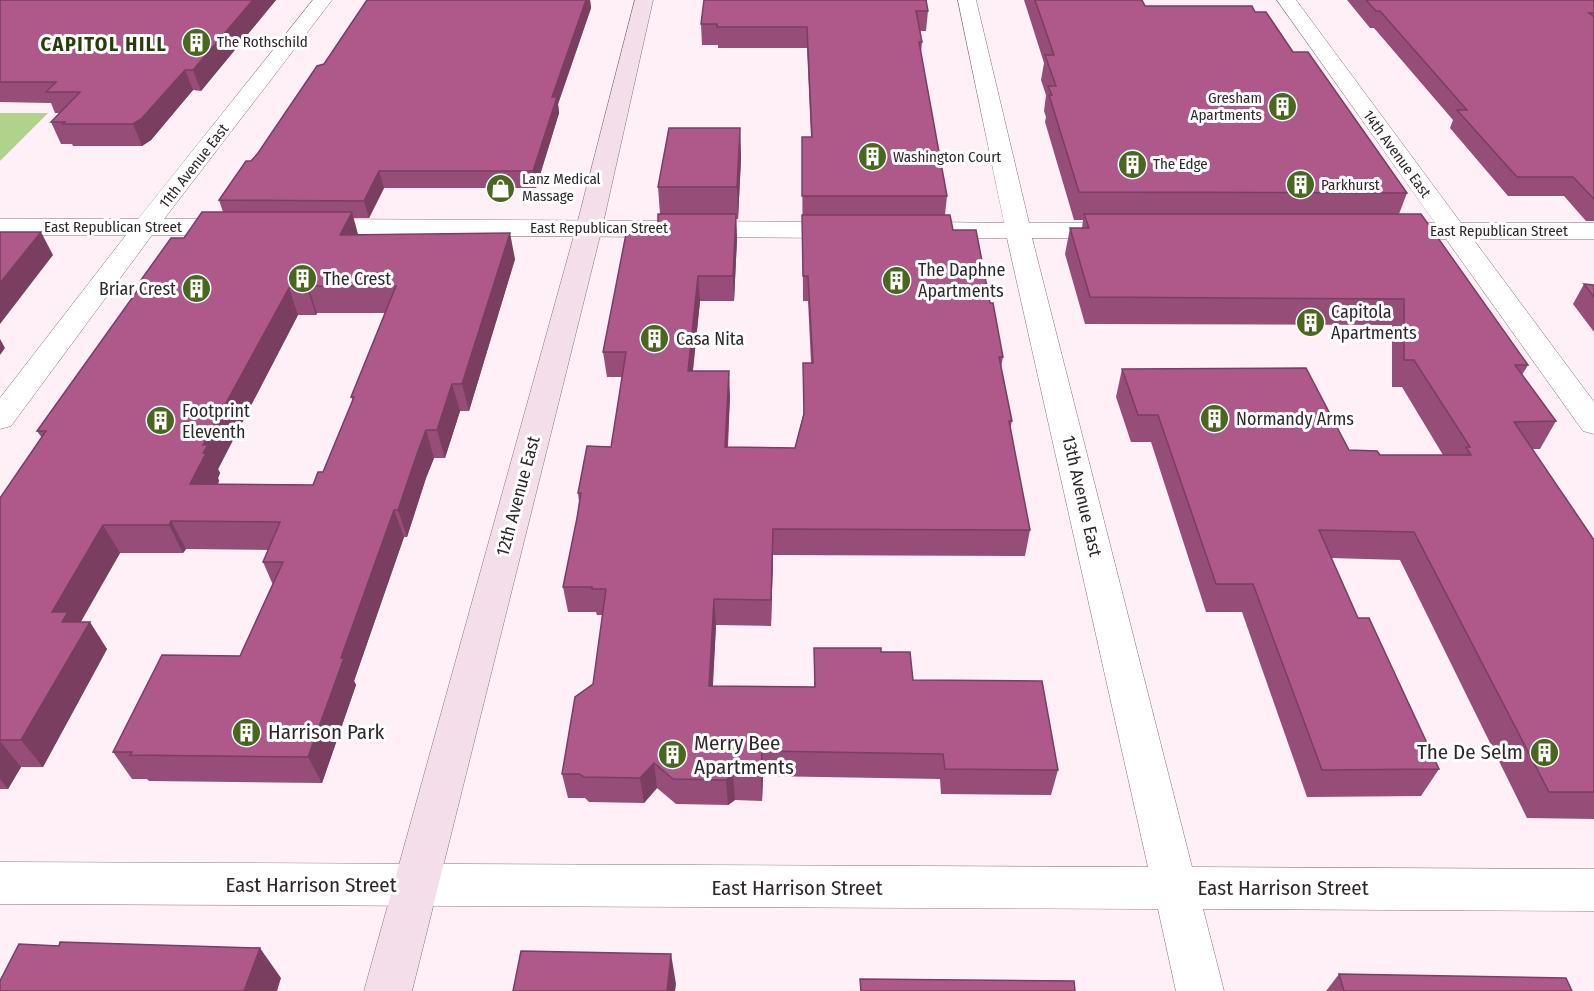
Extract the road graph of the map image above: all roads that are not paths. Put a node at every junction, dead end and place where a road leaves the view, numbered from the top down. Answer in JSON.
{"nodes":[{"id":1,"x":323,"y":0,"type":"edge"},
{"id":2,"x":644,"y":0,"type":"edge"},
{"id":3,"x":967,"y":0,"type":"edge"},
{"id":4,"x":1286,"y":0,"type":"edge"},
{"id":5,"x":0,"y":227,"type":"edge"},
{"id":6,"x":145,"y":227,"type":"junction"},
{"id":7,"x":589,"y":228,"type":"junction"},
{"id":8,"x":870,"y":230,"type":"edge"},
{"id":9,"x":906,"y":230,"type":"edge"},
{"id":10,"x":1018,"y":231,"type":"junction"},
{"id":11,"x":1140,"y":231,"type":"edge"},
{"id":12,"x":1367,"y":231,"type":"edge"},
{"id":13,"x":1453,"y":231,"type":"junction"},
{"id":14,"x":1594,"y":231,"type":"edge"},
{"id":15,"x":0,"y":419,"type":"edge"},
{"id":16,"x":1594,"y":424,"type":"edge"},
{"id":17,"x":0,"y":884,"type":"edge"},
{"id":18,"x":414,"y":886,"type":"junction"},
{"id":19,"x":1174,"y":888,"type":"junction"},
{"id":20,"x":1594,"y":890,"type":"edge"},
{"id":21,"x":388,"y":991,"type":"edge"},
{"id":22,"x":1200,"y":991,"type":"edge"}],
"edges":[{"from":1,"to":6,"type":"street","name":"11th Avenue East"},
{"from":2,"to":7,"type":"street","name":"12th Avenue East"},
{"from":3,"to":10,"type":"street","name":"13th Avenue East"},
{"from":4,"to":13,"type":"street","name":"14th Avenue East"},
{"from":5,"to":6,"type":"street","name":"East Republican Street"},
{"from":6,"to":7,"type":"street","name":"East Republican Street"},
{"from":6,"to":15,"type":"street","name":"11th Avenue East"},
{"from":7,"to":8,"type":"street","name":"East Republican Street"},
{"from":7,"to":18,"type":"street","name":"12th Avenue East"},
{"from":9,"to":10,"type":"street"},
{"from":10,"to":11,"type":"street"},
{"from":10,"to":19,"type":"street","name":"13th Avenue East"},
{"from":12,"to":13,"type":"street","name":"East Republican Street"},
{"from":13,"to":14,"type":"street","name":"East Republican Street"},
{"from":13,"to":16,"type":"street","name":"14th Avenue East"},
{"from":17,"to":18,"type":"street","name":"East Harrison Street"},
{"from":18,"to":19,"type":"street","name":"East Harrison Street"},
{"from":18,"to":21,"type":"street","name":"12th Avenue East"},
{"from":19,"to":20,"type":"street","name":"East Harrison Street"},
{"from":19,"to":22,"type":"street","name":"13th Avenue East"}]}
